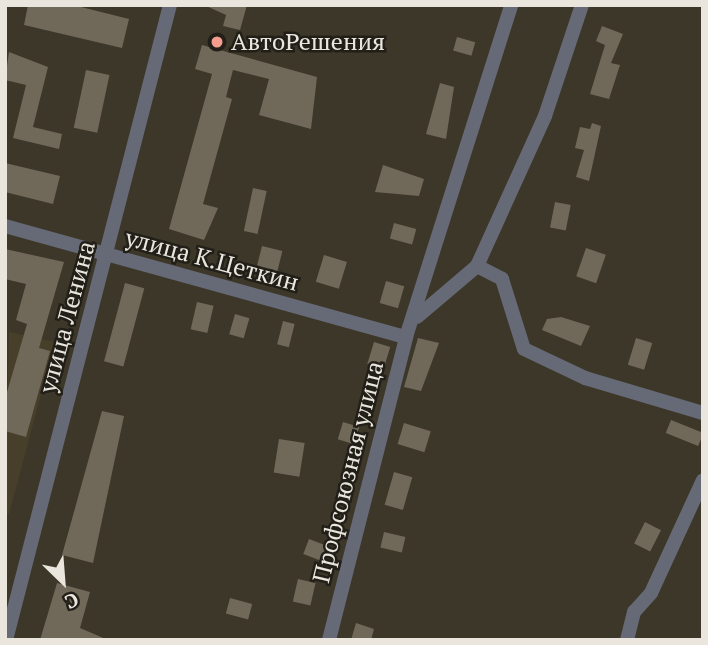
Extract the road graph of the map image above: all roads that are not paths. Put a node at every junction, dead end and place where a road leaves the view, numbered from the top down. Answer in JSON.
{"nodes":[{"id":1,"x":170,"y":5,"type":"edge"},
{"id":2,"x":510,"y":5,"type":"edge"},
{"id":3,"x":582,"y":5,"type":"edge"},
{"id":4,"x":5,"y":226,"type":"edge"},
{"id":5,"x":107,"y":255,"type":"junction"},
{"id":6,"x":477,"y":266,"type":"junction"},
{"id":7,"x":417,"y":317,"type":"junction"},
{"id":8,"x":406,"y":337,"type":"junction"},
{"id":9,"x":703,"y":413,"type":"edge"},
{"id":10,"x":703,"y":480,"type":"edge"},
{"id":11,"x":6,"y":640,"type":"edge"},
{"id":12,"x":329,"y":640,"type":"edge"},
{"id":13,"x":627,"y":640,"type":"edge"}],
"edges":[{"from":1,"to":5,"type":"street","name":"улица Ленина"},
{"from":2,"to":7,"type":"street","name":"Профсоюзная улица"},
{"from":3,"to":6,"type":"street","name":"Профсоюзная улица"},
{"from":4,"to":5,"type":"street","name":"улица К.Цеткин"},
{"from":5,"to":8,"type":"street","name":"улица К.Цеткин"},
{"from":5,"to":11,"type":"street","name":"улица Ленина"},
{"from":6,"to":7,"type":"street","name":"Профсоюзная улица"},
{"from":6,"to":9,"type":"street"},
{"from":7,"to":8,"type":"street","name":"Профсоюзная улица"},
{"from":8,"to":12,"type":"street","name":"Профсоюзная улица"},
{"from":10,"to":13,"type":"street"}]}
